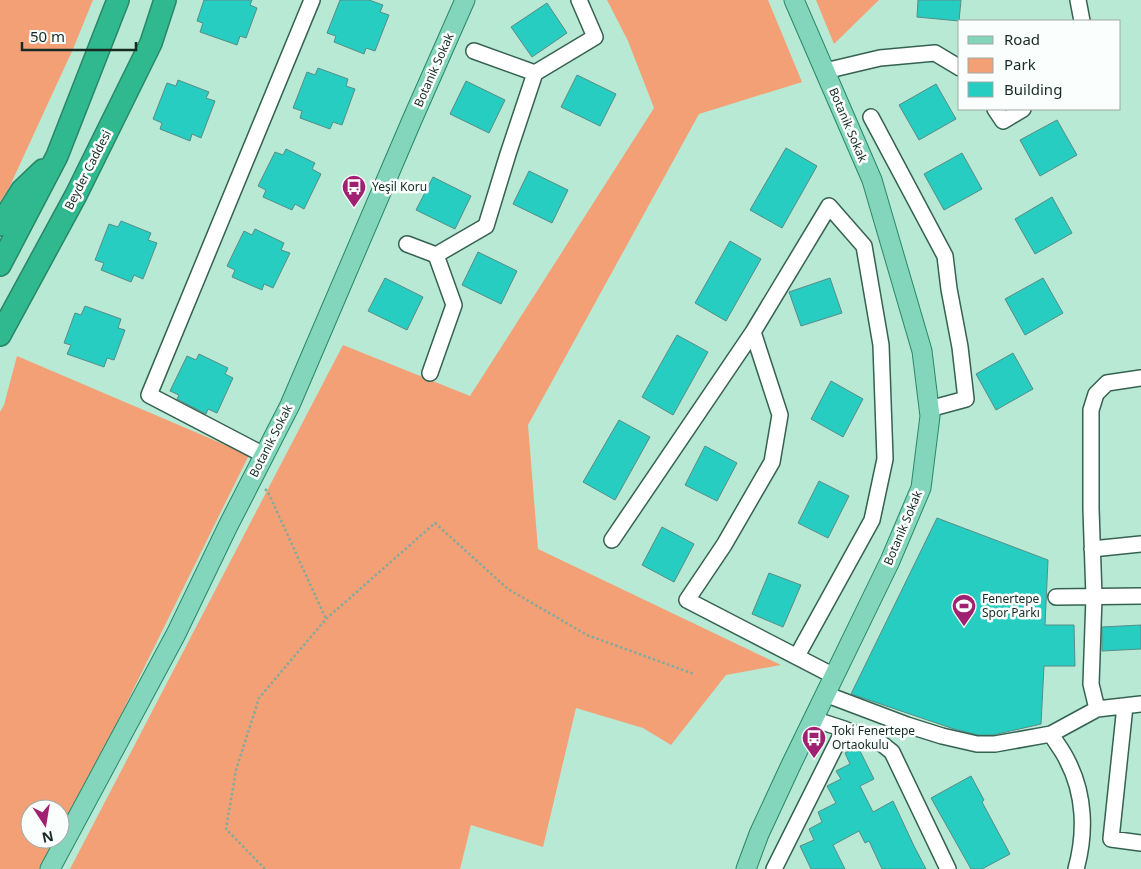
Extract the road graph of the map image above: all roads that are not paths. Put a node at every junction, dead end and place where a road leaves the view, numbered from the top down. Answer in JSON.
{"nodes":[{"id":1,"x":118,"y":0,"type":"edge"},
{"id":2,"x":165,"y":0,"type":"edge"},
{"id":3,"x":312,"y":0,"type":"edge"},
{"id":4,"x":465,"y":0,"type":"edge"},
{"id":5,"x":579,"y":0,"type":"edge"},
{"id":6,"x":794,"y":0,"type":"edge"},
{"id":7,"x":1078,"y":0,"type":"edge"},
{"id":8,"x":1082,"y":20,"type":"edge"},
{"id":9,"x":474,"y":51,"type":"dead end"},
{"id":10,"x":958,"y":67,"type":"edge"},
{"id":11,"x":825,"y":71,"type":"junction"},
{"id":12,"x":535,"y":73,"type":"junction"},
{"id":13,"x":996,"y":110,"type":"edge"},
{"id":14,"x":1021,"y":110,"type":"edge"},
{"id":15,"x":871,"y":117,"type":"dead end"},
{"id":16,"x":57,"y":156,"type":"junction"},
{"id":17,"x":0,"y":225,"type":"edge"},
{"id":18,"x":406,"y":244,"type":"dead end"},
{"id":19,"x":436,"y":255,"type":"junction"},
{"id":20,"x":0,"y":265,"type":"edge"},
{"id":21,"x":752,"y":332,"type":"junction"},
{"id":22,"x":0,"y":335,"type":"edge"},
{"id":23,"x":430,"y":373,"type":"dead end"},
{"id":24,"x":1141,"y":378,"type":"edge"},
{"id":25,"x":929,"y":410,"type":"junction"},
{"id":26,"x":264,"y":455,"type":"junction"},
{"id":27,"x":612,"y":540,"type":"dead end"},
{"id":28,"x":1141,"y":544,"type":"edge"},
{"id":29,"x":1092,"y":549,"type":"junction"},
{"id":30,"x":1141,"y":596,"type":"edge"},
{"id":31,"x":1056,"y":597,"type":"dead end"},
{"id":32,"x":1094,"y":597,"type":"junction"},
{"id":33,"x":797,"y":656,"type":"junction"},
{"id":34,"x":834,"y":676,"type":"junction"},
{"id":35,"x":826,"y":694,"type":"junction"},
{"id":36,"x":1141,"y":704,"type":"edge"},
{"id":37,"x":1126,"y":706,"type":"junction"},
{"id":38,"x":1097,"y":708,"type":"junction"},
{"id":39,"x":813,"y":719,"type":"junction"},
{"id":40,"x":844,"y":729,"type":"junction"},
{"id":41,"x":1051,"y":734,"type":"junction"},
{"id":42,"x":1141,"y":843,"type":"edge"},
{"id":43,"x":775,"y":868,"type":"edge"},
{"id":44,"x":50,"y":869,"type":"edge"},
{"id":45,"x":746,"y":869,"type":"edge"},
{"id":46,"x":948,"y":869,"type":"edge"},
{"id":47,"x":1076,"y":869,"type":"edge"}],
"edges":[{"from":1,"to":16,"type":"highway"},
{"from":2,"to":22,"type":"highway","name":"Beyder Caddesi"},
{"from":3,"to":26,"type":"street"},
{"from":4,"to":26,"type":"main road","name":"Botanik Sokak"},
{"from":5,"to":12,"type":"street"},
{"from":6,"to":11,"type":"main road","name":"Botanik Sokak"},
{"from":7,"to":8,"type":"street"},
{"from":9,"to":12,"type":"street"},
{"from":10,"to":11,"type":"street"},
{"from":11,"to":25,"type":"main road","name":"Botanik Sokak"},
{"from":12,"to":19,"type":"street"},
{"from":13,"to":14,"type":"street"},
{"from":15,"to":25,"type":"street"},
{"from":16,"to":17,"type":"highway"},
{"from":16,"to":20,"type":"highway"},
{"from":18,"to":19,"type":"street"},
{"from":19,"to":23,"type":"street"},
{"from":21,"to":27,"type":"street"},
{"from":21,"to":33,"type":"street"},
{"from":21,"to":33,"type":"street"},
{"from":24,"to":29,"type":"street"},
{"from":25,"to":34,"type":"main road","name":"Botanik Sokak"},
{"from":26,"to":44,"type":"main road","name":"Botanik Sokak"},
{"from":28,"to":29,"type":"street"},
{"from":29,"to":32,"type":"street"},
{"from":30,"to":32,"type":"street"},
{"from":31,"to":32,"type":"street"},
{"from":32,"to":38,"type":"street"},
{"from":33,"to":34,"type":"street"},
{"from":34,"to":35,"type":"main road","name":"Botanik Sokak"},
{"from":35,"to":39,"type":"main road","name":"Botanik Sokak"},
{"from":35,"to":41,"type":"street"},
{"from":36,"to":37,"type":"street"},
{"from":37,"to":38,"type":"street"},
{"from":37,"to":42,"type":"street"},
{"from":38,"to":41,"type":"street"},
{"from":39,"to":40,"type":"street"},
{"from":39,"to":45,"type":"main road","name":"Botanik Sokak"},
{"from":40,"to":43,"type":"street"},
{"from":40,"to":46,"type":"street"},
{"from":41,"to":47,"type":"street"}]}
